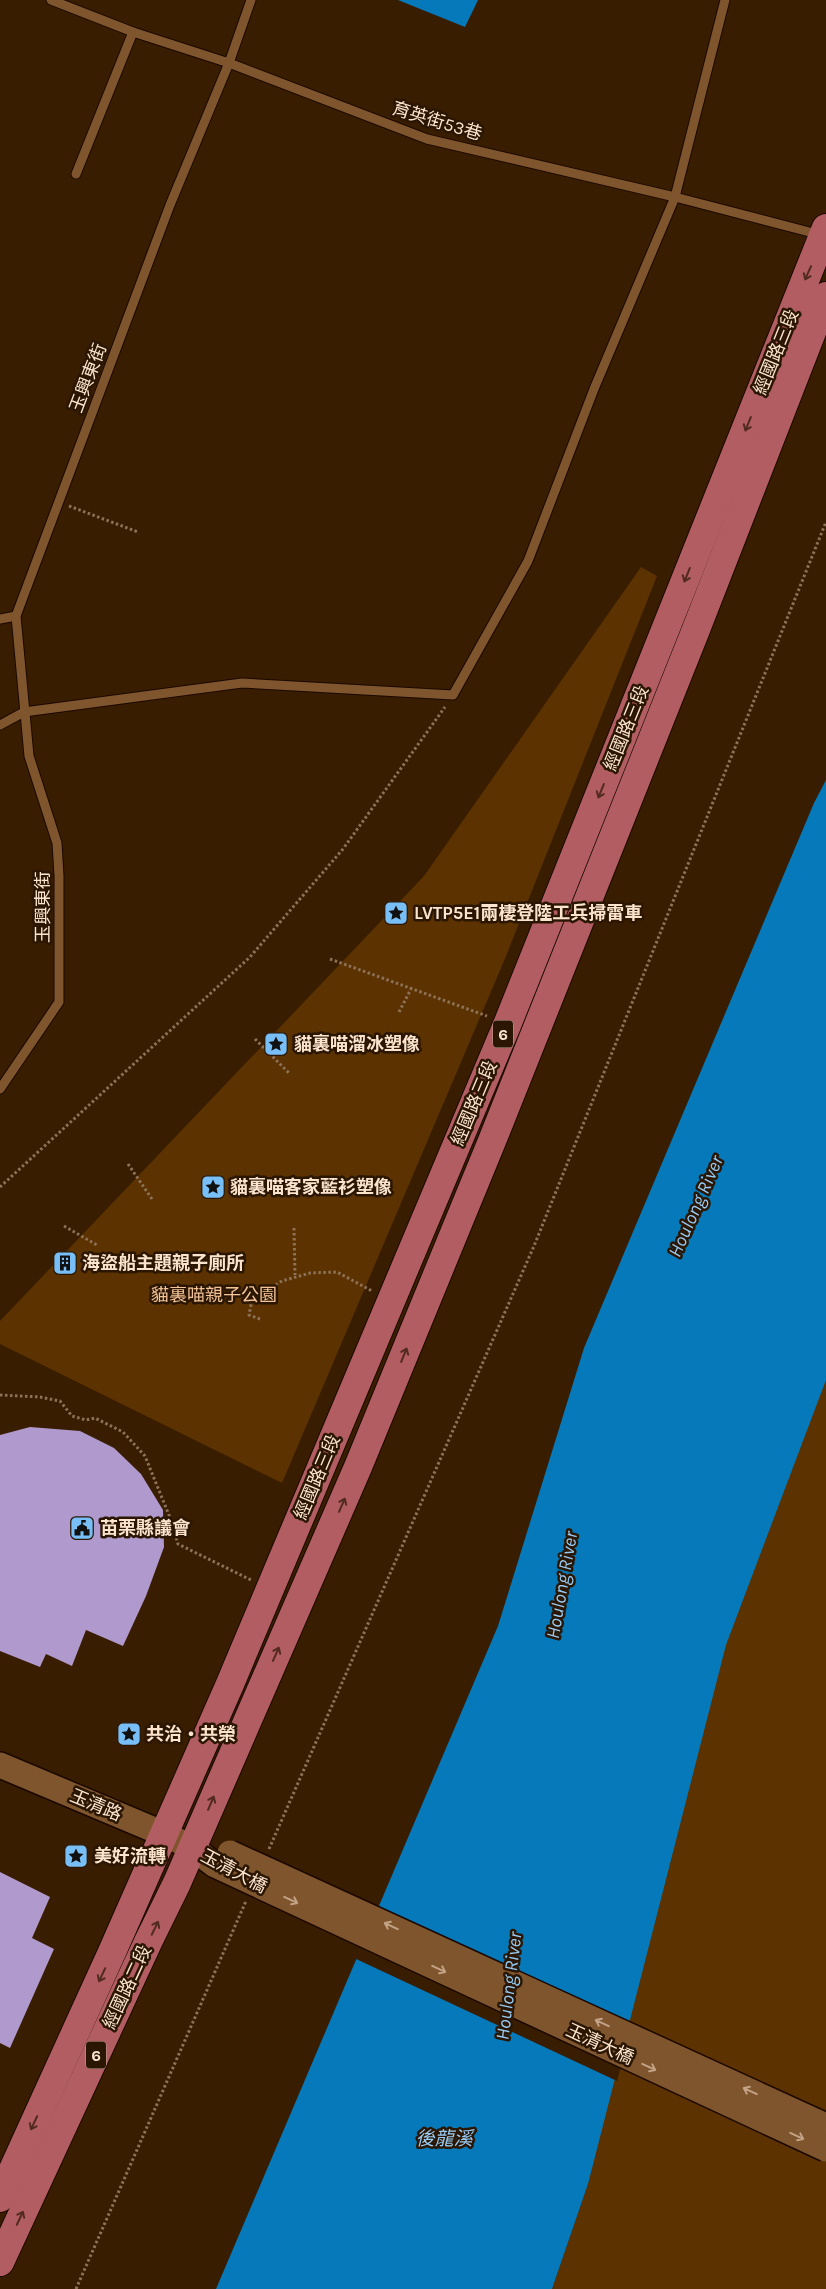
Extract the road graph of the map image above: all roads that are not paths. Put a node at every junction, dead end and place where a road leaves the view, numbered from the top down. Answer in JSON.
{"nodes":[{"id":1,"x":51,"y":0,"type":"edge"},
{"id":2,"x":251,"y":0,"type":"edge"},
{"id":3,"x":725,"y":0,"type":"edge"},
{"id":4,"x":133,"y":32,"type":"junction"},
{"id":5,"x":229,"y":63,"type":"junction"},
{"id":6,"x":76,"y":174,"type":"dead end"},
{"id":7,"x":674,"y":197,"type":"junction"},
{"id":8,"x":825,"y":234,"type":"edge"},
{"id":9,"x":826,"y":296,"type":"edge"},
{"id":10,"x":16,"y":616,"type":"junction"},
{"id":11,"x":0,"y":619,"type":"edge"},
{"id":12,"x":24,"y":712,"type":"junction"},
{"id":13,"x":0,"y":725,"type":"edge"},
{"id":14,"x":0,"y":1089,"type":"edge"},
{"id":15,"x":0,"y":1765,"type":"edge"},
{"id":16,"x":164,"y":1834,"type":"junction"},
{"id":17,"x":191,"y":1847,"type":"junction"},
{"id":18,"x":219,"y":1857,"type":"junction"},
{"id":19,"x":826,"y":2126,"type":"edge"},
{"id":20,"x":826,"y":2149,"type":"edge"},
{"id":21,"x":0,"y":2198,"type":"edge"},
{"id":22,"x":0,"y":2262,"type":"edge"}],
"edges":[{"from":1,"to":4,"type":"lane","name":"育英街53巷"},
{"from":2,"to":5,"type":"lane","name":"玉興東街"},
{"from":3,"to":7,"type":"lane"},
{"from":4,"to":5,"type":"lane","name":"育英街53巷"},
{"from":4,"to":6,"type":"lane"},
{"from":5,"to":7,"type":"lane","name":"育英街53巷"},
{"from":5,"to":10,"type":"lane","name":"玉興東街"},
{"from":7,"to":8,"type":"lane","name":"育英街53巷"},
{"from":7,"to":12,"type":"lane"},
{"from":8,"to":16,"type":"main road","name":"經國路三段","number":"6","one_way":true},
{"from":17,"to":9,"type":"main road","name":"經國路三段","number":"6","one_way":true},
{"from":10,"to":11,"type":"lane"},
{"from":10,"to":12,"type":"lane","name":"玉興東街"},
{"from":12,"to":13,"type":"lane"},
{"from":12,"to":14,"type":"lane","name":"玉興東街"},
{"from":15,"to":16,"type":"street","name":"玉清路"},
{"from":16,"to":17,"type":"street","name":"玉清路"},
{"from":16,"to":21,"type":"main road","name":"經國路二段","number":"6","one_way":true},
{"from":17,"to":18,"type":"street","name":"玉清大橋"},
{"from":22,"to":17,"type":"main road","name":"經國路二段","number":"6","one_way":true},
{"from":19,"to":18,"type":"street","name":"玉清大橋","one_way":true,"bridge":true},
{"from":18,"to":20,"type":"street","name":"玉清大橋","one_way":true,"bridge":true}]}
